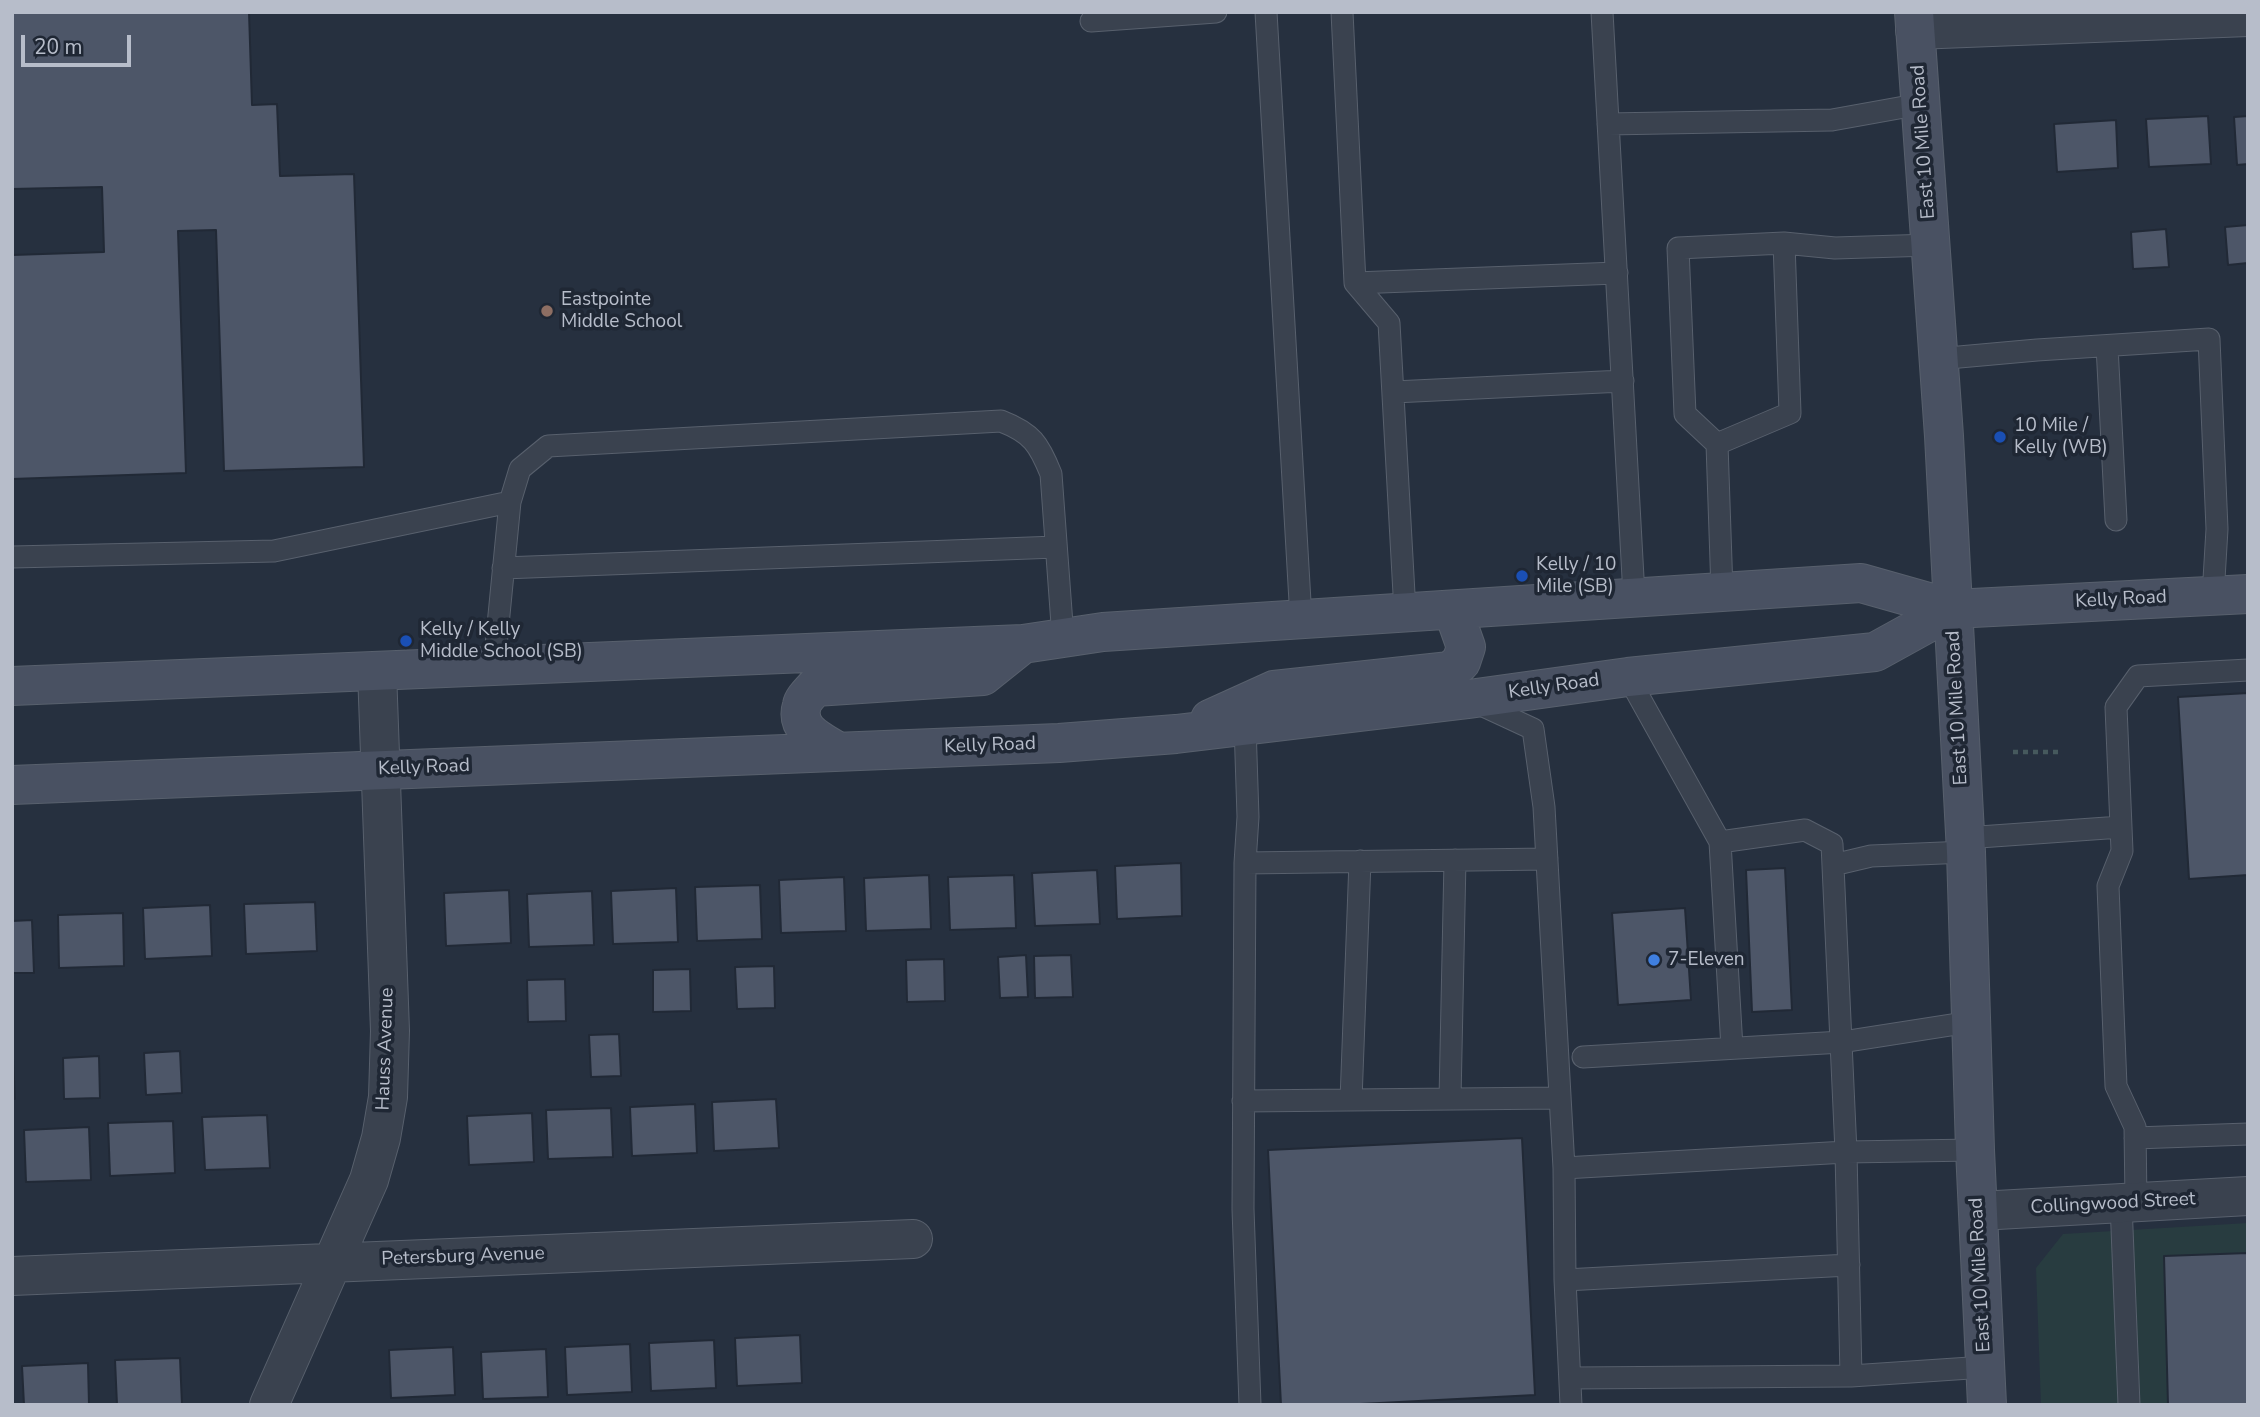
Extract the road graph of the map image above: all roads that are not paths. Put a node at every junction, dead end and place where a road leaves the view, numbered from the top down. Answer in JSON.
{"nodes":[{"id":1,"x":1216,"y":12,"type":"edge"},
{"id":2,"x":1266,"y":12,"type":"edge"},
{"id":3,"x":1342,"y":12,"type":"edge"},
{"id":4,"x":1602,"y":12,"type":"edge"},
{"id":5,"x":2248,"y":17,"type":"edge"},
{"id":6,"x":1091,"y":21,"type":"dead end"},
{"id":7,"x":1915,"y":21,"type":"edge"},
{"id":8,"x":1921,"y":104,"type":"junction"},
{"id":9,"x":1608,"y":124,"type":"junction"},
{"id":10,"x":1784,"y":243,"type":"junction"},
{"id":11,"x":1931,"y":245,"type":"junction"},
{"id":12,"x":1616,"y":273,"type":"junction"},
{"id":13,"x":1355,"y":283,"type":"junction"},
{"id":14,"x":2107,"y":346,"type":"junction"},
{"id":15,"x":1937,"y":359,"type":"junction"},
{"id":16,"x":1623,"y":381,"type":"junction"},
{"id":17,"x":1394,"y":392,"type":"junction"},
{"id":18,"x":1717,"y":444,"type":"junction"},
{"id":19,"x":510,"y":502,"type":"junction"},
{"id":20,"x":2116,"y":520,"type":"dead end"},
{"id":21,"x":1056,"y":547,"type":"junction"},
{"id":22,"x":12,"y":557,"type":"edge"},
{"id":23,"x":503,"y":568,"type":"junction"},
{"id":24,"x":1722,"y":591,"type":"junction"},
{"id":25,"x":2230,"y":595,"type":"edge"},
{"id":26,"x":1634,"y":596,"type":"junction"},
{"id":27,"x":1953,"y":608,"type":"junction"},
{"id":28,"x":1453,"y":610,"type":"junction"},
{"id":29,"x":1405,"y":612,"type":"junction"},
{"id":30,"x":1301,"y":619,"type":"junction"},
{"id":31,"x":1063,"y":638,"type":"junction"},
{"id":32,"x":1023,"y":644,"type":"junction"},
{"id":33,"x":494,"y":666,"type":"junction"},
{"id":34,"x":2248,"y":670,"type":"edge"},
{"id":35,"x":377,"y":671,"type":"junction"},
{"id":36,"x":1628,"y":677,"type":"junction"},
{"id":37,"x":12,"y":686,"type":"edge"},
{"id":38,"x":1469,"y":699,"type":"junction"},
{"id":39,"x":1245,"y":726,"type":"junction"},
{"id":40,"x":1176,"y":734,"type":"junction"},
{"id":41,"x":837,"y":751,"type":"junction"},
{"id":42,"x":381,"y":770,"type":"junction"},
{"id":43,"x":12,"y":785,"type":"edge"},
{"id":44,"x":2121,"y":827,"type":"junction"},
{"id":45,"x":1720,"y":842,"type":"junction"},
{"id":46,"x":1965,"y":845,"type":"junction"},
{"id":47,"x":1547,"y":859,"type":"junction"},
{"id":48,"x":1455,"y":860,"type":"junction"},
{"id":49,"x":1360,"y":861,"type":"junction"},
{"id":50,"x":1245,"y":863,"type":"junction"},
{"id":51,"x":1833,"y":865,"type":"junction"},
{"id":52,"x":1970,"y":1023,"type":"junction"},
{"id":53,"x":1843,"y":1042,"type":"junction"},
{"id":54,"x":1732,"y":1048,"type":"junction"},
{"id":55,"x":1583,"y":1056,"type":"dead end"},
{"id":56,"x":1560,"y":1098,"type":"junction"},
{"id":57,"x":1450,"y":1099,"type":"junction"},
{"id":58,"x":1352,"y":1100,"type":"junction"},
{"id":59,"x":1243,"y":1101,"type":"junction"},
{"id":60,"x":2248,"y":1134,"type":"edge"},
{"id":61,"x":2135,"y":1138,"type":"junction"},
{"id":62,"x":1975,"y":1150,"type":"junction"},
{"id":63,"x":1846,"y":1152,"type":"junction"},
{"id":64,"x":1564,"y":1168,"type":"junction"},
{"id":65,"x":2248,"y":1196,"type":"edge"},
{"id":66,"x":2129,"y":1203,"type":"junction"},
{"id":67,"x":1979,"y":1211,"type":"junction"},
{"id":68,"x":914,"y":1239,"type":"dead end"},
{"id":69,"x":333,"y":1263,"type":"junction"},
{"id":70,"x":1849,"y":1265,"type":"junction"},
{"id":71,"x":12,"y":1276,"type":"edge"},
{"id":72,"x":1565,"y":1280,"type":"junction"},
{"id":73,"x":1985,"y":1367,"type":"junction"},
{"id":74,"x":1851,"y":1376,"type":"junction"},
{"id":75,"x":1571,"y":1378,"type":"junction"},
{"id":76,"x":269,"y":1405,"type":"edge"},
{"id":77,"x":1250,"y":1405,"type":"edge"},
{"id":78,"x":1571,"y":1405,"type":"edge"},
{"id":79,"x":1987,"y":1405,"type":"edge"},
{"id":80,"x":2129,"y":1405,"type":"edge"}],
"edges":[{"from":1,"to":6,"type":"lane"},
{"from":2,"to":30,"type":"lane"},
{"from":3,"to":13,"type":"lane"},
{"from":4,"to":9,"type":"lane"},
{"from":5,"to":7,"type":"street"},
{"from":7,"to":8,"type":"street","name":"East 10 Mile Road"},
{"from":8,"to":9,"type":"lane"},
{"from":8,"to":11,"type":"street","name":"East 10 Mile Road"},
{"from":9,"to":12,"type":"lane"},
{"from":10,"to":11,"type":"lane"},
{"from":10,"to":18,"type":"lane"},
{"from":10,"to":18,"type":"lane"},
{"from":11,"to":15,"type":"street","name":"East 10 Mile Road"},
{"from":12,"to":13,"type":"lane"},
{"from":12,"to":16,"type":"lane"},
{"from":13,"to":17,"type":"lane"},
{"from":14,"to":15,"type":"lane"},
{"from":14,"to":20,"type":"lane"},
{"from":14,"to":25,"type":"lane"},
{"from":15,"to":27,"type":"street","name":"East 10 Mile Road"},
{"from":16,"to":17,"type":"lane"},
{"from":16,"to":26,"type":"lane"},
{"from":17,"to":29,"type":"lane"},
{"from":18,"to":24,"type":"lane"},
{"from":19,"to":21,"type":"lane"},
{"from":19,"to":22,"type":"lane"},
{"from":19,"to":23,"type":"lane"},
{"from":21,"to":23,"type":"lane"},
{"from":21,"to":31,"type":"lane"},
{"from":23,"to":33,"type":"lane"},
{"from":24,"to":26,"type":"street","name":"Kelly Road"},
{"from":24,"to":27,"type":"street","name":"Kelly Road"},
{"from":25,"to":27,"type":"street","name":"Kelly Road"},
{"from":26,"to":28,"type":"street","name":"Kelly Road"},
{"from":27,"to":36,"type":"street","name":"Kelly Road"},
{"from":27,"to":46,"type":"street","name":"East 10 Mile Road"},
{"from":28,"to":29,"type":"street","name":"Kelly Road"},
{"from":28,"to":40,"type":"street"},
{"from":29,"to":30,"type":"street","name":"Kelly Road"},
{"from":30,"to":31,"type":"street","name":"Kelly Road"},
{"from":31,"to":32,"type":"street","name":"Kelly Road"},
{"from":32,"to":33,"type":"street","name":"Kelly Road"},
{"from":32,"to":41,"type":"street"},
{"from":33,"to":35,"type":"street","name":"Kelly Road"},
{"from":34,"to":44,"type":"lane"},
{"from":35,"to":37,"type":"street","name":"Kelly Road"},
{"from":35,"to":42,"type":"street","name":"Hauss Avenue"},
{"from":36,"to":38,"type":"street","name":"Kelly Road"},
{"from":36,"to":45,"type":"lane"},
{"from":38,"to":39,"type":"street","name":"Kelly Road"},
{"from":38,"to":47,"type":"lane"},
{"from":39,"to":40,"type":"street","name":"Kelly Road"},
{"from":39,"to":50,"type":"lane"},
{"from":40,"to":41,"type":"street","name":"Kelly Road"},
{"from":41,"to":42,"type":"street","name":"Kelly Road"},
{"from":42,"to":43,"type":"street","name":"Kelly Road"},
{"from":42,"to":69,"type":"street","name":"Hauss Avenue"},
{"from":44,"to":46,"type":"lane"},
{"from":44,"to":61,"type":"lane"},
{"from":45,"to":51,"type":"lane"},
{"from":45,"to":54,"type":"lane"},
{"from":46,"to":51,"type":"lane"},
{"from":46,"to":52,"type":"street","name":"East 10 Mile Road"},
{"from":47,"to":48,"type":"lane"},
{"from":47,"to":56,"type":"lane"},
{"from":48,"to":49,"type":"lane"},
{"from":48,"to":57,"type":"lane"},
{"from":49,"to":50,"type":"lane"},
{"from":49,"to":58,"type":"lane"},
{"from":50,"to":59,"type":"lane"},
{"from":51,"to":53,"type":"lane"},
{"from":52,"to":53,"type":"lane"},
{"from":52,"to":62,"type":"street","name":"East 10 Mile Road"},
{"from":53,"to":54,"type":"lane"},
{"from":53,"to":63,"type":"lane"},
{"from":54,"to":55,"type":"lane"},
{"from":56,"to":57,"type":"lane"},
{"from":56,"to":64,"type":"lane"},
{"from":57,"to":58,"type":"lane"},
{"from":58,"to":59,"type":"lane"},
{"from":59,"to":77,"type":"lane"},
{"from":60,"to":61,"type":"lane"},
{"from":61,"to":66,"type":"lane"},
{"from":62,"to":63,"type":"lane"},
{"from":62,"to":67,"type":"street","name":"East 10 Mile Road"},
{"from":63,"to":64,"type":"lane"},
{"from":63,"to":70,"type":"lane"},
{"from":64,"to":72,"type":"lane"},
{"from":65,"to":66,"type":"street","name":"Collingwood Street"},
{"from":66,"to":67,"type":"street","name":"Collingwood Street"},
{"from":66,"to":80,"type":"lane"},
{"from":67,"to":73,"type":"street","name":"East 10 Mile Road"},
{"from":68,"to":69,"type":"street","name":"Petersburg Avenue"},
{"from":69,"to":71,"type":"street","name":"Petersburg Avenue"},
{"from":69,"to":76,"type":"street","name":"Hauss Avenue"},
{"from":70,"to":72,"type":"lane"},
{"from":70,"to":74,"type":"lane"},
{"from":72,"to":75,"type":"lane"},
{"from":73,"to":74,"type":"lane"},
{"from":73,"to":79,"type":"street","name":"East 10 Mile Road"},
{"from":74,"to":75,"type":"lane"},
{"from":75,"to":78,"type":"lane"}]}
